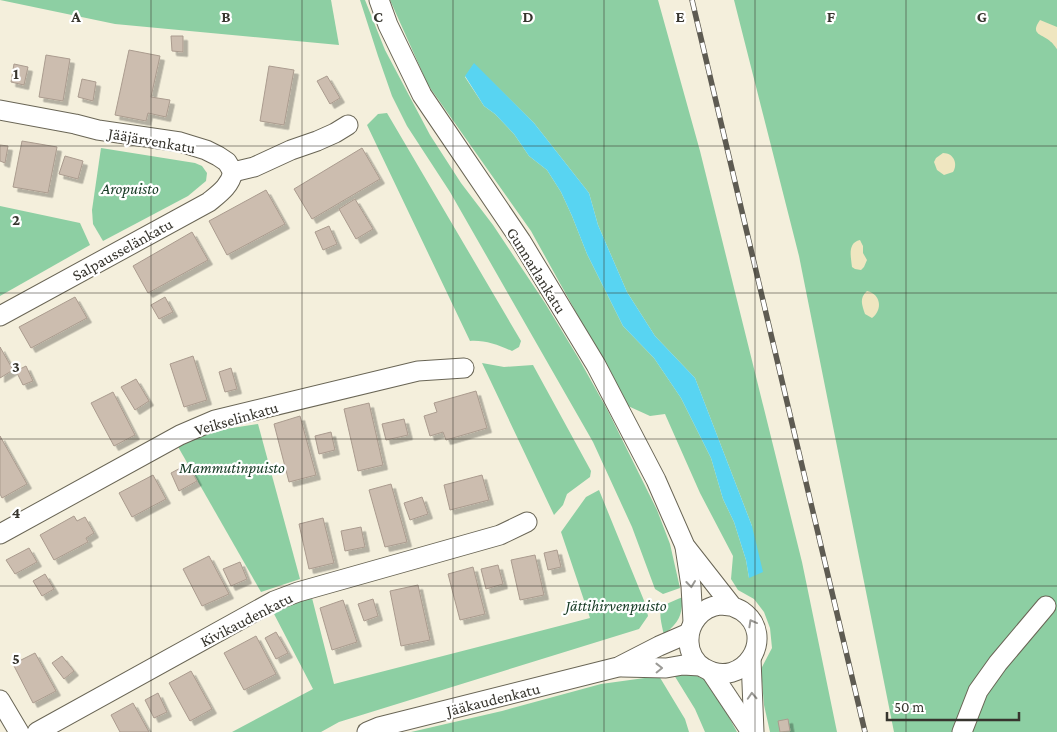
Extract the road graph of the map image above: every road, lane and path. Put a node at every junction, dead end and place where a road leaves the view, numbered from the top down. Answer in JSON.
{"nodes":[{"id":1,"x":379,"y":0,"type":"edge"},
{"id":2,"x":0,"y":110,"type":"edge"},
{"id":3,"x":348,"y":125,"type":"dead end"},
{"id":4,"x":233,"y":172,"type":"junction"},
{"id":5,"x":0,"y":316,"type":"edge"},
{"id":6,"x":464,"y":368,"type":"dead end"},
{"id":7,"x":527,"y":522,"type":"dead end"},
{"id":8,"x":0,"y":534,"type":"edge"},
{"id":9,"x":685,"y":546,"type":"junction"},
{"id":10,"x":732,"y":606,"type":"junction"},
{"id":11,"x":1046,"y":606,"type":"dead end"},
{"id":12,"x":691,"y":628,"type":"junction"},
{"id":13,"x":751,"y":659,"type":"junction"},
{"id":14,"x":618,"y":667,"type":"junction"},
{"id":15,"x":705,"y":669,"type":"junction"},
{"id":16,"x":0,"y":700,"type":"edge"},
{"id":17,"x":19,"y":732,"type":"edge"},
{"id":18,"x":37,"y":732,"type":"edge"},
{"id":19,"x":367,"y":732,"type":"edge"},
{"id":20,"x":752,"y":732,"type":"edge"},
{"id":21,"x":962,"y":732,"type":"edge"}],
"edges":[{"from":1,"to":9,"type":"street","name":"Gunnarlankatu"},
{"from":2,"to":4,"type":"street","name":"Jääjärvenkatu"},
{"from":3,"to":4,"type":"street"},
{"from":4,"to":5,"type":"street","name":"Salpausselänkatu"},
{"from":6,"to":8,"type":"street","name":"Veikselinkatu"},
{"from":7,"to":18,"type":"street","name":"Kivikaudenkatu"},
{"from":9,"to":10,"type":"street","name":"Gunnarlankatu"},
{"from":9,"to":12,"type":"street","name":"Gunnarlankatu","one_way":true},
{"from":10,"to":12,"type":"street"},
{"from":13,"to":10,"type":"street","one_way":true},
{"from":11,"to":21,"type":"street"},
{"from":12,"to":14,"type":"street","name":"Jääkaudenkatu"},
{"from":12,"to":15,"type":"street"},
{"from":13,"to":15,"type":"street"},
{"from":20,"to":13,"type":"street","one_way":true},
{"from":14,"to":15,"type":"street","name":"Jääkaudenkatu","one_way":true},
{"from":14,"to":19,"type":"street","name":"Jääkaudenkatu"},
{"from":15,"to":20,"type":"street"},
{"from":16,"to":17,"type":"street"}]}
